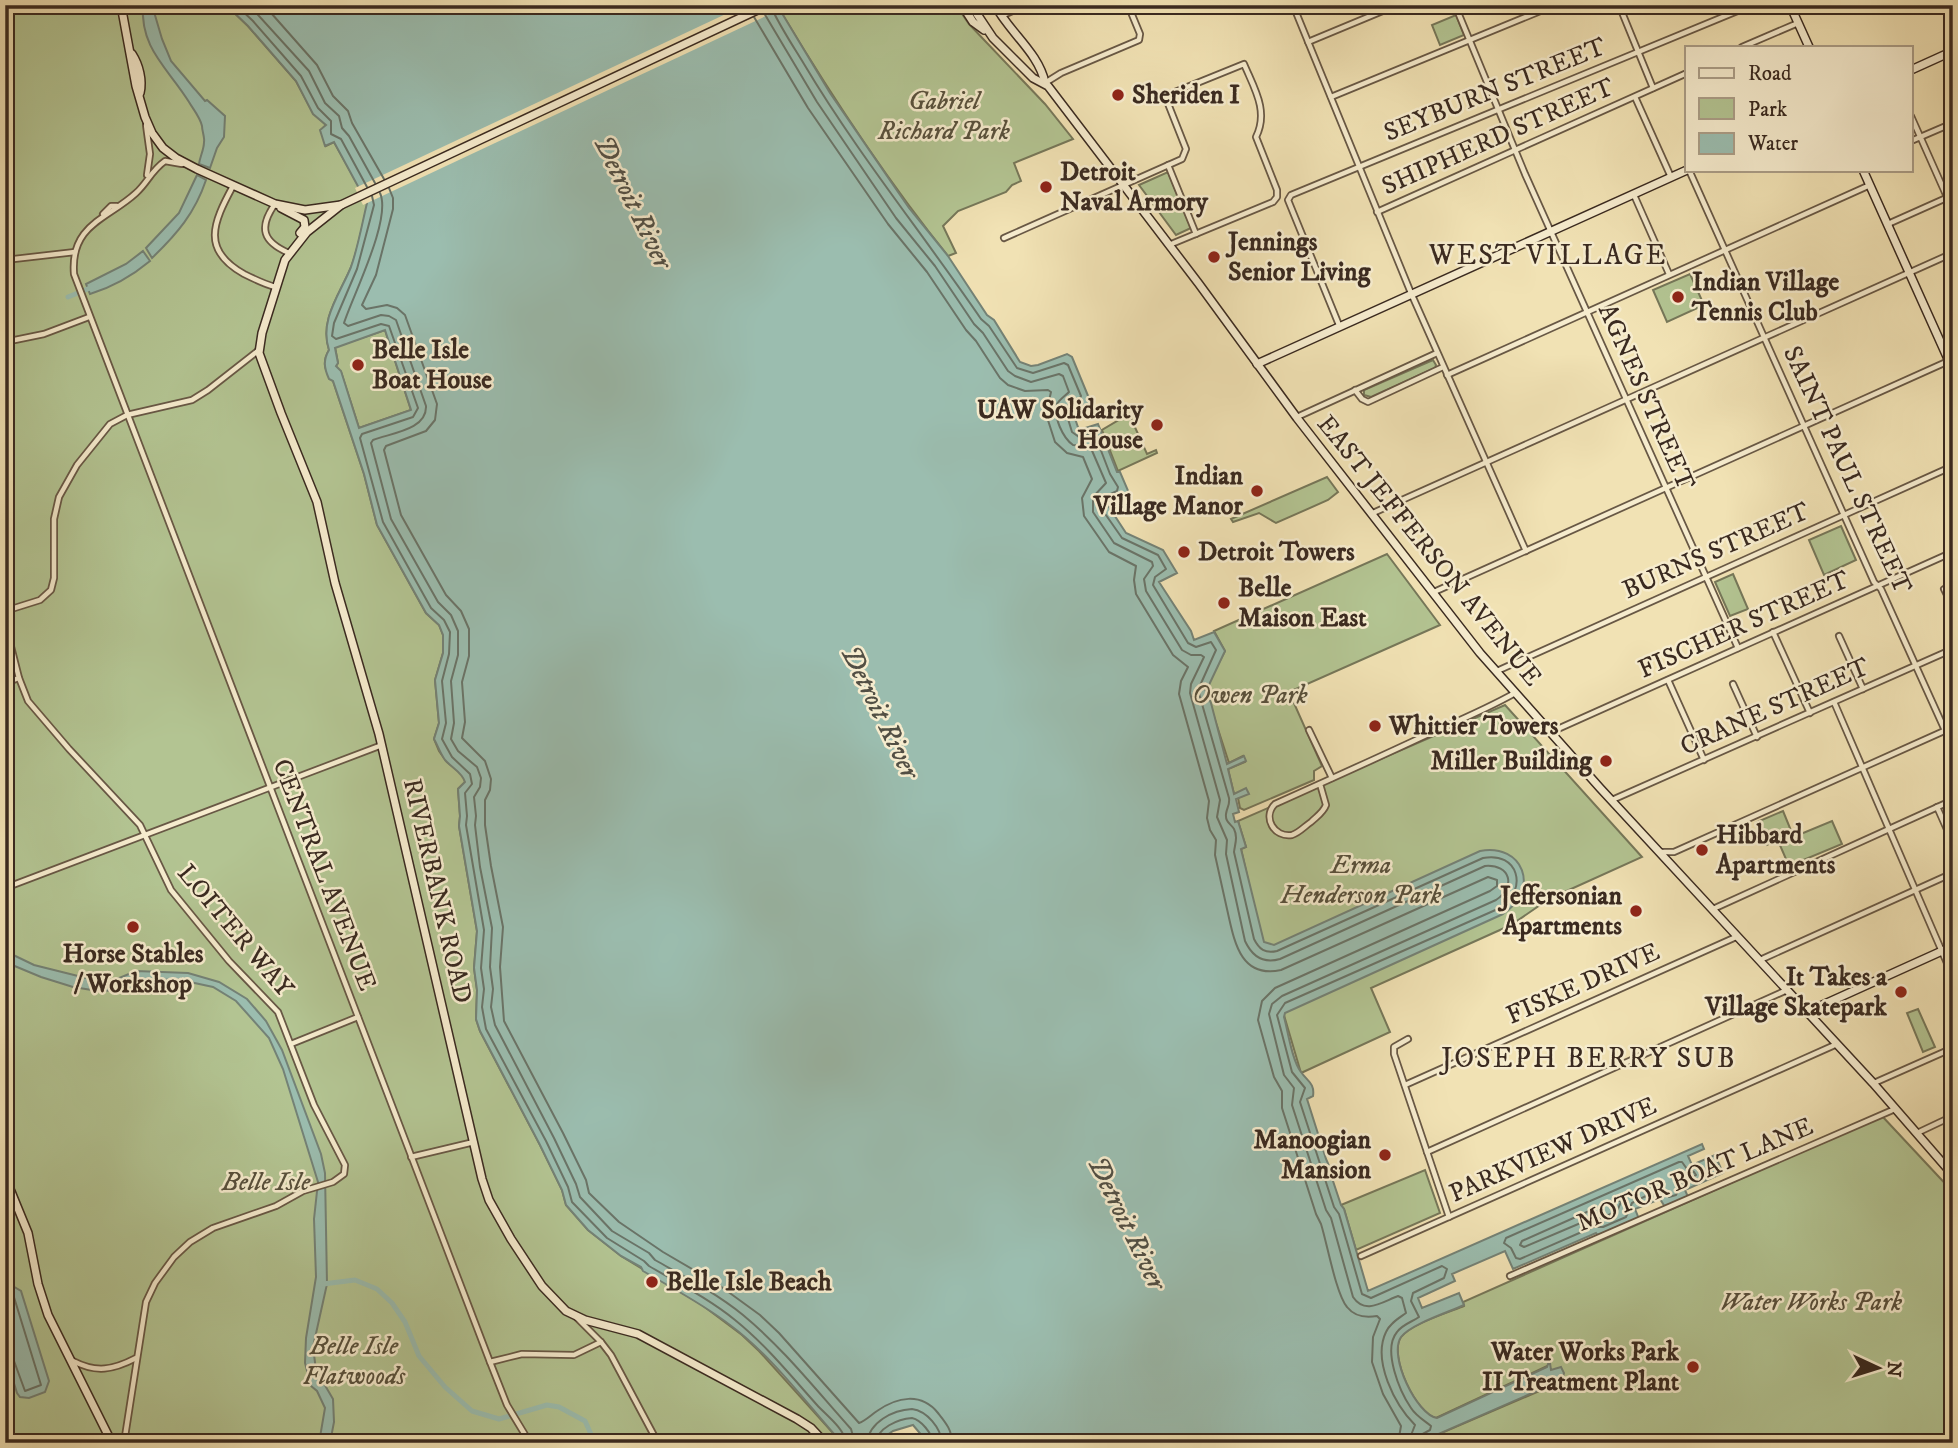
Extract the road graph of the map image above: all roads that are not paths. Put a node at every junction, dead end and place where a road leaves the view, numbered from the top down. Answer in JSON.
{"nodes":[{"id":1,"x":9,"y":5,"type":"edge"},
{"id":2,"x":121,"y":5,"type":"edge"},
{"id":3,"x":768,"y":5,"type":"edge"},
{"id":4,"x":962,"y":5,"type":"edge"},
{"id":5,"x":971,"y":5,"type":"edge"},
{"id":6,"x":995,"y":5,"type":"edge"},
{"id":7,"x":1027,"y":5,"type":"edge"},
{"id":8,"x":1128,"y":5,"type":"edge"},
{"id":9,"x":1293,"y":5,"type":"edge"},
{"id":10,"x":1397,"y":5,"type":"edge"},
{"id":11,"x":1455,"y":5,"type":"edge"},
{"id":12,"x":1555,"y":5,"type":"edge"},
{"id":13,"x":1619,"y":5,"type":"edge"},
{"id":14,"x":1752,"y":5,"type":"edge"},
{"id":15,"x":1790,"y":5,"type":"edge"},
{"id":16,"x":1000,"y":16,"type":"junction"},
{"id":17,"x":1798,"y":23,"type":"junction"},
{"id":18,"x":5,"y":26,"type":"edge"},
{"id":19,"x":989,"y":34,"type":"junction"},
{"id":20,"x":1470,"y":40,"type":"junction"},
{"id":21,"x":1308,"y":42,"type":"junction"},
{"id":22,"x":1744,"y":46,"type":"edge"},
{"id":23,"x":1809,"y":46,"type":"edge"},
{"id":24,"x":1638,"y":51,"type":"junction"},
{"id":25,"x":1953,"y":51,"type":"edge"},
{"id":26,"x":1912,"y":70,"type":"edge"},
{"id":27,"x":1685,"y":74,"type":"edge"},
{"id":28,"x":1045,"y":83,"type":"junction"},
{"id":29,"x":1653,"y":88,"type":"junction"},
{"id":30,"x":1331,"y":97,"type":"junction"},
{"id":31,"x":1635,"y":97,"type":"junction"},
{"id":32,"x":1498,"y":110,"type":"junction"},
{"id":33,"x":145,"y":117,"type":"junction"},
{"id":34,"x":1912,"y":119,"type":"edge"},
{"id":35,"x":1953,"y":122,"type":"edge"},
{"id":36,"x":1920,"y":137,"type":"junction"},
{"id":37,"x":1912,"y":141,"type":"edge"},
{"id":38,"x":1515,"y":150,"type":"junction"},
{"id":39,"x":1168,"y":165,"type":"junction"},
{"id":40,"x":1359,"y":167,"type":"junction"},
{"id":41,"x":197,"y":169,"type":"junction"},
{"id":42,"x":1685,"y":171,"type":"edge"},
{"id":43,"x":1689,"y":172,"type":"edge"},
{"id":44,"x":1864,"y":172,"type":"edge"},
{"id":45,"x":1671,"y":177,"type":"junction"},
{"id":46,"x":145,"y":182,"type":"junction"},
{"id":47,"x":1122,"y":184,"type":"junction"},
{"id":48,"x":1870,"y":185,"type":"junction"},
{"id":49,"x":233,"y":186,"type":"junction"},
{"id":50,"x":1633,"y":194,"type":"junction"},
{"id":51,"x":1950,"y":196,"type":"edge"},
{"id":52,"x":275,"y":204,"type":"junction"},
{"id":53,"x":343,"y":204,"type":"junction"},
{"id":54,"x":1377,"y":212,"type":"junction"},
{"id":55,"x":1887,"y":225,"type":"junction"},
{"id":56,"x":1550,"y":231,"type":"junction"},
{"id":57,"x":1196,"y":234,"type":"junction"},
{"id":58,"x":1004,"y":238,"type":"dead end"},
{"id":59,"x":1169,"y":245,"type":"junction"},
{"id":60,"x":1725,"y":250,"type":"junction"},
{"id":61,"x":75,"y":252,"type":"junction"},
{"id":62,"x":289,"y":253,"type":"junction"},
{"id":63,"x":1953,"y":253,"type":"edge"},
{"id":64,"x":5,"y":260,"type":"edge"},
{"id":65,"x":1909,"y":272,"type":"junction"},
{"id":66,"x":1669,"y":274,"type":"junction"},
{"id":67,"x":275,"y":287,"type":"junction"},
{"id":68,"x":1411,"y":293,"type":"junction"},
{"id":69,"x":1587,"y":312,"type":"junction"},
{"id":70,"x":89,"y":317,"type":"junction"},
{"id":71,"x":1339,"y":325,"type":"junction"},
{"id":72,"x":1764,"y":337,"type":"junction"},
{"id":73,"x":5,"y":342,"type":"edge"},
{"id":74,"x":259,"y":350,"type":"junction"},
{"id":75,"x":1437,"y":353,"type":"junction"},
{"id":76,"x":1951,"y":360,"type":"edge"},
{"id":77,"x":1257,"y":364,"type":"junction"},
{"id":78,"x":1443,"y":367,"type":"junction"},
{"id":79,"x":1953,"y":370,"type":"edge"},
{"id":80,"x":1447,"y":375,"type":"junction"},
{"id":81,"x":1355,"y":390,"type":"junction"},
{"id":82,"x":1626,"y":399,"type":"junction"},
{"id":83,"x":127,"y":415,"type":"junction"},
{"id":84,"x":1297,"y":418,"type":"junction"},
{"id":85,"x":1804,"y":427,"type":"junction"},
{"id":86,"x":1486,"y":462,"type":"junction"},
{"id":87,"x":1953,"y":466,"type":"edge"},
{"id":88,"x":1665,"y":488,"type":"junction"},
{"id":89,"x":1373,"y":513,"type":"junction"},
{"id":90,"x":1843,"y":514,"type":"junction"},
{"id":91,"x":1526,"y":551,"type":"junction"},
{"id":92,"x":1953,"y":552,"type":"edge"},
{"id":93,"x":1705,"y":576,"type":"junction"},
{"id":94,"x":1878,"y":586,"type":"junction"},
{"id":95,"x":1944,"y":589,"type":"dead end"},
{"id":96,"x":1433,"y":593,"type":"junction"},
{"id":97,"x":1953,"y":607,"type":"edge"},
{"id":98,"x":5,"y":611,"type":"edge"},
{"id":99,"x":5,"y":623,"type":"edge"},
{"id":100,"x":1773,"y":632,"type":"junction"},
{"id":101,"x":1839,"y":636,"type":"dead end"},
{"id":102,"x":1738,"y":648,"type":"junction"},
{"id":103,"x":1953,"y":649,"type":"edge"},
{"id":104,"x":1916,"y":666,"type":"junction"},
{"id":105,"x":1496,"y":671,"type":"junction"},
{"id":106,"x":19,"y":678,"type":"junction"},
{"id":107,"x":1668,"y":680,"type":"junction"},
{"id":108,"x":5,"y":683,"type":"edge"},
{"id":109,"x":1733,"y":684,"type":"dead end"},
{"id":110,"x":1863,"y":689,"type":"junction"},
{"id":111,"x":1515,"y":693,"type":"junction"},
{"id":112,"x":1834,"y":702,"type":"junction"},
{"id":113,"x":1810,"y":713,"type":"junction"},
{"id":114,"x":1953,"y":727,"type":"edge"},
{"id":115,"x":1310,"y":730,"type":"dead end"},
{"id":116,"x":1945,"y":730,"type":"junction"},
{"id":117,"x":1550,"y":732,"type":"junction"},
{"id":118,"x":1757,"y":737,"type":"junction"},
{"id":119,"x":382,"y":744,"type":"junction"},
{"id":120,"x":1953,"y":748,"type":"edge"},
{"id":121,"x":1704,"y":760,"type":"junction"},
{"id":122,"x":1861,"y":768,"type":"junction"},
{"id":123,"x":1332,"y":778,"type":"junction"},
{"id":124,"x":1320,"y":783,"type":"junction"},
{"id":125,"x":270,"y":788,"type":"junction"},
{"id":126,"x":1612,"y":800,"type":"junction"},
{"id":127,"x":1953,"y":800,"type":"edge"},
{"id":128,"x":1937,"y":807,"type":"junction"},
{"id":129,"x":1888,"y":829,"type":"junction"},
{"id":130,"x":145,"y":835,"type":"junction"},
{"id":131,"x":1953,"y":843,"type":"edge"},
{"id":132,"x":1660,"y":852,"type":"junction"},
{"id":133,"x":1953,"y":873,"type":"edge"},
{"id":134,"x":5,"y":888,"type":"edge"},
{"id":135,"x":1915,"y":890,"type":"junction"},
{"id":136,"x":1713,"y":909,"type":"junction"},
{"id":137,"x":1738,"y":936,"type":"junction"},
{"id":138,"x":1953,"y":946,"type":"edge"},
{"id":139,"x":1941,"y":951,"type":"junction"},
{"id":140,"x":1760,"y":960,"type":"junction"},
{"id":141,"x":1953,"y":977,"type":"edge"},
{"id":142,"x":1787,"y":990,"type":"junction"},
{"id":143,"x":1807,"y":1012,"type":"junction"},
{"id":144,"x":358,"y":1017,"type":"junction"},
{"id":145,"x":1408,"y":1039,"type":"dead end"},
{"id":146,"x":291,"y":1044,"type":"junction"},
{"id":147,"x":1837,"y":1044,"type":"junction"},
{"id":148,"x":1953,"y":1048,"type":"edge"},
{"id":149,"x":1873,"y":1083,"type":"junction"},
{"id":150,"x":1405,"y":1085,"type":"junction"},
{"id":151,"x":1895,"y":1109,"type":"junction"},
{"id":152,"x":1953,"y":1116,"type":"edge"},
{"id":153,"x":1917,"y":1133,"type":"junction"},
{"id":154,"x":474,"y":1142,"type":"junction"},
{"id":155,"x":1427,"y":1152,"type":"junction"},
{"id":156,"x":411,"y":1157,"type":"junction"},
{"id":157,"x":1953,"y":1175,"type":"edge"},
{"id":158,"x":5,"y":1177,"type":"edge"},
{"id":159,"x":1449,"y":1217,"type":"junction"},
{"id":160,"x":1361,"y":1256,"type":"dead end"},
{"id":161,"x":1510,"y":1276,"type":"dead end"},
{"id":162,"x":576,"y":1318,"type":"junction"},
{"id":163,"x":601,"y":1342,"type":"junction"},
{"id":164,"x":69,"y":1359,"type":"junction"},
{"id":165,"x":136,"y":1359,"type":"junction"},
{"id":166,"x":490,"y":1362,"type":"junction"},
{"id":167,"x":112,"y":1443,"type":"edge"},
{"id":168,"x":124,"y":1443,"type":"edge"},
{"id":169,"x":530,"y":1443,"type":"edge"},
{"id":170,"x":658,"y":1443,"type":"edge"},
{"id":171,"x":825,"y":1443,"type":"edge"}],
"edges":[{"from":1,"to":18,"type":"street"},
{"from":2,"to":33,"type":"street"},
{"from":3,"to":53,"type":"street"},
{"from":4,"to":19,"type":"street"},
{"from":5,"to":19,"type":"street","name":"EAST JEFFERSON AVENUE"},
{"from":6,"to":16,"type":"street","name":"EAST JEFFERSON AVENUE"},
{"from":7,"to":16,"type":"street"},
{"from":8,"to":28,"type":"street"},
{"from":9,"to":21,"type":"street"},
{"from":10,"to":21,"type":"street"},
{"from":11,"to":20,"type":"street","name":"AGNES STREET"},
{"from":12,"to":20,"type":"street"},
{"from":13,"to":24,"type":"street"},
{"from":14,"to":24,"type":"street","name":"SEYBURN STREET"},
{"from":15,"to":17,"type":"street"},
{"from":16,"to":28,"type":"street","name":"EAST JEFFERSON AVENUE"},
{"from":17,"to":22,"type":"street"},
{"from":17,"to":23,"type":"street"},
{"from":19,"to":28,"type":"street","name":"EAST JEFFERSON AVENUE"},
{"from":20,"to":30,"type":"street"},
{"from":20,"to":32,"type":"street","name":"AGNES STREET"},
{"from":21,"to":30,"type":"street"},
{"from":24,"to":29,"type":"street"},
{"from":24,"to":32,"type":"street","name":"SEYBURN STREET"},
{"from":25,"to":26,"type":"street"},
{"from":27,"to":29,"type":"street","name":"SHIPHERD STREET"},
{"from":28,"to":47,"type":"street","name":"EAST JEFFERSON AVENUE"},
{"from":29,"to":31,"type":"street","name":"SHIPHERD STREET"},
{"from":30,"to":40,"type":"street"},
{"from":31,"to":38,"type":"street","name":"SHIPHERD STREET"},
{"from":31,"to":45,"type":"street"},
{"from":32,"to":38,"type":"street","name":"AGNES STREET"},
{"from":32,"to":40,"type":"street","name":"SEYBURN STREET"},
{"from":33,"to":41,"type":"street"},
{"from":33,"to":46,"type":"street"},
{"from":34,"to":36,"type":"street"},
{"from":35,"to":36,"type":"street"},
{"from":36,"to":37,"type":"street"},
{"from":36,"to":51,"type":"street"},
{"from":38,"to":54,"type":"street","name":"SHIPHERD STREET"},
{"from":38,"to":56,"type":"street","name":"AGNES STREET"},
{"from":39,"to":47,"type":"street"},
{"from":39,"to":57,"type":"street"},
{"from":39,"to":57,"type":"street"},
{"from":40,"to":54,"type":"street"},
{"from":40,"to":71,"type":"street","name":"SEYBURN STREET"},
{"from":41,"to":46,"type":"street"},
{"from":41,"to":49,"type":"street"},
{"from":42,"to":45,"type":"street"},
{"from":43,"to":60,"type":"street","name":"SAINT PAUL STREET"},
{"from":44,"to":48,"type":"street"},
{"from":45,"to":50,"type":"street"},
{"from":46,"to":61,"type":"street"},
{"from":47,"to":58,"type":"street"},
{"from":47,"to":59,"type":"street","name":"EAST JEFFERSON AVENUE"},
{"from":48,"to":55,"type":"street"},
{"from":48,"to":60,"type":"street"},
{"from":49,"to":52,"type":"street"},
{"from":49,"to":67,"type":"street"},
{"from":50,"to":56,"type":"street"},
{"from":50,"to":66,"type":"street"},
{"from":51,"to":55,"type":"street"},
{"from":52,"to":53,"type":"street"},
{"from":52,"to":62,"type":"street"},
{"from":52,"to":62,"type":"street"},
{"from":53,"to":62,"type":"street"},
{"from":54,"to":68,"type":"street"},
{"from":55,"to":65,"type":"street"},
{"from":56,"to":68,"type":"street"},
{"from":56,"to":69,"type":"street","name":"AGNES STREET"},
{"from":57,"to":59,"type":"street"},
{"from":59,"to":77,"type":"street","name":"EAST JEFFERSON AVENUE"},
{"from":60,"to":66,"type":"street"},
{"from":60,"to":72,"type":"street","name":"SAINT PAUL STREET"},
{"from":61,"to":64,"type":"street"},
{"from":61,"to":70,"type":"street","name":"CENTRAL AVENUE"},
{"from":62,"to":67,"type":"street"},
{"from":63,"to":65,"type":"street"},
{"from":65,"to":72,"type":"street"},
{"from":65,"to":76,"type":"street"},
{"from":66,"to":69,"type":"street"},
{"from":67,"to":74,"type":"street"},
{"from":68,"to":71,"type":"street"},
{"from":68,"to":75,"type":"street"},
{"from":69,"to":80,"type":"street"},
{"from":69,"to":82,"type":"street","name":"AGNES STREET"},
{"from":70,"to":73,"type":"street"},
{"from":70,"to":83,"type":"street","name":"CENTRAL AVENUE"},
{"from":71,"to":77,"type":"street"},
{"from":72,"to":82,"type":"street"},
{"from":72,"to":85,"type":"street","name":"SAINT PAUL STREET"},
{"from":74,"to":83,"type":"street"},
{"from":74,"to":119,"type":"street","name":"RIVERBANK ROAD"},
{"from":75,"to":78,"type":"street"},
{"from":75,"to":81,"type":"street"},
{"from":76,"to":79,"type":"street"},
{"from":76,"to":85,"type":"street"},
{"from":77,"to":84,"type":"street","name":"EAST JEFFERSON AVENUE"},
{"from":78,"to":80,"type":"street"},
{"from":78,"to":81,"type":"street"},
{"from":80,"to":86,"type":"street"},
{"from":81,"to":84,"type":"street"},
{"from":82,"to":86,"type":"street"},
{"from":82,"to":88,"type":"street","name":"AGNES STREET"},
{"from":83,"to":98,"type":"street"},
{"from":83,"to":125,"type":"street","name":"CENTRAL AVENUE"},
{"from":84,"to":89,"type":"street","name":"EAST JEFFERSON AVENUE"},
{"from":85,"to":88,"type":"street"},
{"from":85,"to":90,"type":"street","name":"SAINT PAUL STREET"},
{"from":86,"to":89,"type":"street"},
{"from":86,"to":91,"type":"street"},
{"from":87,"to":90,"type":"street","name":"BURNS STREET"},
{"from":88,"to":91,"type":"street"},
{"from":88,"to":93,"type":"street","name":"AGNES STREET"},
{"from":89,"to":96,"type":"street","name":"EAST JEFFERSON AVENUE"},
{"from":90,"to":93,"type":"street","name":"BURNS STREET"},
{"from":90,"to":94,"type":"street","name":"SAINT PAUL STREET"},
{"from":91,"to":96,"type":"street"},
{"from":92,"to":94,"type":"street","name":"FISCHER STREET"},
{"from":93,"to":102,"type":"street","name":"AGNES STREET"},
{"from":93,"to":105,"type":"street","name":"BURNS STREET"},
{"from":94,"to":100,"type":"street","name":"FISCHER STREET"},
{"from":94,"to":104,"type":"street","name":"SAINT PAUL STREET"},
{"from":95,"to":97,"type":"street"},
{"from":96,"to":105,"type":"street","name":"EAST JEFFERSON AVENUE"},
{"from":99,"to":106,"type":"street","name":"LOITER WAY"},
{"from":100,"to":102,"type":"street","name":"FISCHER STREET"},
{"from":100,"to":113,"type":"street"},
{"from":101,"to":110,"type":"street"},
{"from":102,"to":107,"type":"street","name":"FISCHER STREET"},
{"from":103,"to":104,"type":"street","name":"CRANE STREET"},
{"from":104,"to":110,"type":"street","name":"CRANE STREET"},
{"from":104,"to":116,"type":"street","name":"SAINT PAUL STREET"},
{"from":105,"to":111,"type":"street","name":"EAST JEFFERSON AVENUE"},
{"from":106,"to":108,"type":"street"},
{"from":106,"to":130,"type":"street","name":"LOITER WAY"},
{"from":107,"to":117,"type":"street","name":"FISCHER STREET"},
{"from":107,"to":121,"type":"street"},
{"from":109,"to":118,"type":"street"},
{"from":110,"to":112,"type":"street","name":"CRANE STREET"},
{"from":111,"to":117,"type":"street","name":"EAST JEFFERSON AVENUE"},
{"from":111,"to":123,"type":"street"},
{"from":112,"to":113,"type":"street","name":"CRANE STREET"},
{"from":112,"to":122,"type":"street"},
{"from":113,"to":118,"type":"street","name":"CRANE STREET"},
{"from":114,"to":116,"type":"street"},
{"from":115,"to":123,"type":"street"},
{"from":116,"to":120,"type":"street","name":"SAINT PAUL STREET"},
{"from":116,"to":122,"type":"street"},
{"from":117,"to":126,"type":"street","name":"EAST JEFFERSON AVENUE"},
{"from":118,"to":121,"type":"street","name":"CRANE STREET"},
{"from":119,"to":125,"type":"street"},
{"from":119,"to":154,"type":"street","name":"RIVERBANK ROAD"},
{"from":121,"to":126,"type":"street","name":"CRANE STREET"},
{"from":122,"to":129,"type":"street"},
{"from":122,"to":132,"type":"street"},
{"from":123,"to":124,"type":"street"},
{"from":124,"to":124,"type":"street"},
{"from":125,"to":130,"type":"street"},
{"from":125,"to":144,"type":"street","name":"CENTRAL AVENUE"},
{"from":126,"to":132,"type":"street","name":"EAST JEFFERSON AVENUE"},
{"from":127,"to":128,"type":"street"},
{"from":128,"to":129,"type":"street"},
{"from":128,"to":131,"type":"street"},
{"from":129,"to":135,"type":"street"},
{"from":129,"to":136,"type":"street"},
{"from":130,"to":134,"type":"street"},
{"from":130,"to":146,"type":"street","name":"LOITER WAY"},
{"from":132,"to":136,"type":"street","name":"EAST JEFFERSON AVENUE"},
{"from":133,"to":135,"type":"street"},
{"from":135,"to":139,"type":"street"},
{"from":135,"to":140,"type":"street"},
{"from":136,"to":137,"type":"street","name":"EAST JEFFERSON AVENUE"},
{"from":137,"to":140,"type":"street","name":"EAST JEFFERSON AVENUE"},
{"from":137,"to":150,"type":"street","name":"FISKE DRIVE"},
{"from":138,"to":139,"type":"street"},
{"from":139,"to":141,"type":"street"},
{"from":139,"to":143,"type":"street"},
{"from":140,"to":142,"type":"street","name":"EAST JEFFERSON AVENUE"},
{"from":142,"to":143,"type":"street","name":"EAST JEFFERSON AVENUE"},
{"from":142,"to":155,"type":"street"},
{"from":143,"to":147,"type":"street","name":"EAST JEFFERSON AVENUE"},
{"from":144,"to":146,"type":"street"},
{"from":144,"to":156,"type":"street","name":"CENTRAL AVENUE"},
{"from":145,"to":150,"type":"street"},
{"from":146,"to":165,"type":"street","name":"LOITER WAY"},
{"from":147,"to":149,"type":"street","name":"EAST JEFFERSON AVENUE"},
{"from":147,"to":159,"type":"street","name":"PARKVIEW DRIVE"},
{"from":148,"to":149,"type":"street"},
{"from":149,"to":151,"type":"street","name":"EAST JEFFERSON AVENUE"},
{"from":150,"to":155,"type":"street"},
{"from":151,"to":153,"type":"street","name":"EAST JEFFERSON AVENUE"},
{"from":151,"to":161,"type":"street","name":"MOTOR BOAT LANE"},
{"from":152,"to":153,"type":"street"},
{"from":153,"to":157,"type":"street","name":"EAST JEFFERSON AVENUE"},
{"from":154,"to":156,"type":"street"},
{"from":154,"to":162,"type":"street","name":"RIVERBANK ROAD"},
{"from":155,"to":159,"type":"street"},
{"from":156,"to":166,"type":"street","name":"CENTRAL AVENUE"},
{"from":158,"to":164,"type":"street"},
{"from":159,"to":160,"type":"street","name":"PARKVIEW DRIVE"},
{"from":162,"to":163,"type":"street"},
{"from":162,"to":171,"type":"street","name":"RIVERBANK ROAD"},
{"from":163,"to":166,"type":"street"},
{"from":163,"to":170,"type":"street"},
{"from":164,"to":165,"type":"street"},
{"from":164,"to":167,"type":"street"},
{"from":165,"to":168,"type":"street"},
{"from":166,"to":169,"type":"street","name":"CENTRAL AVENUE"}]}
